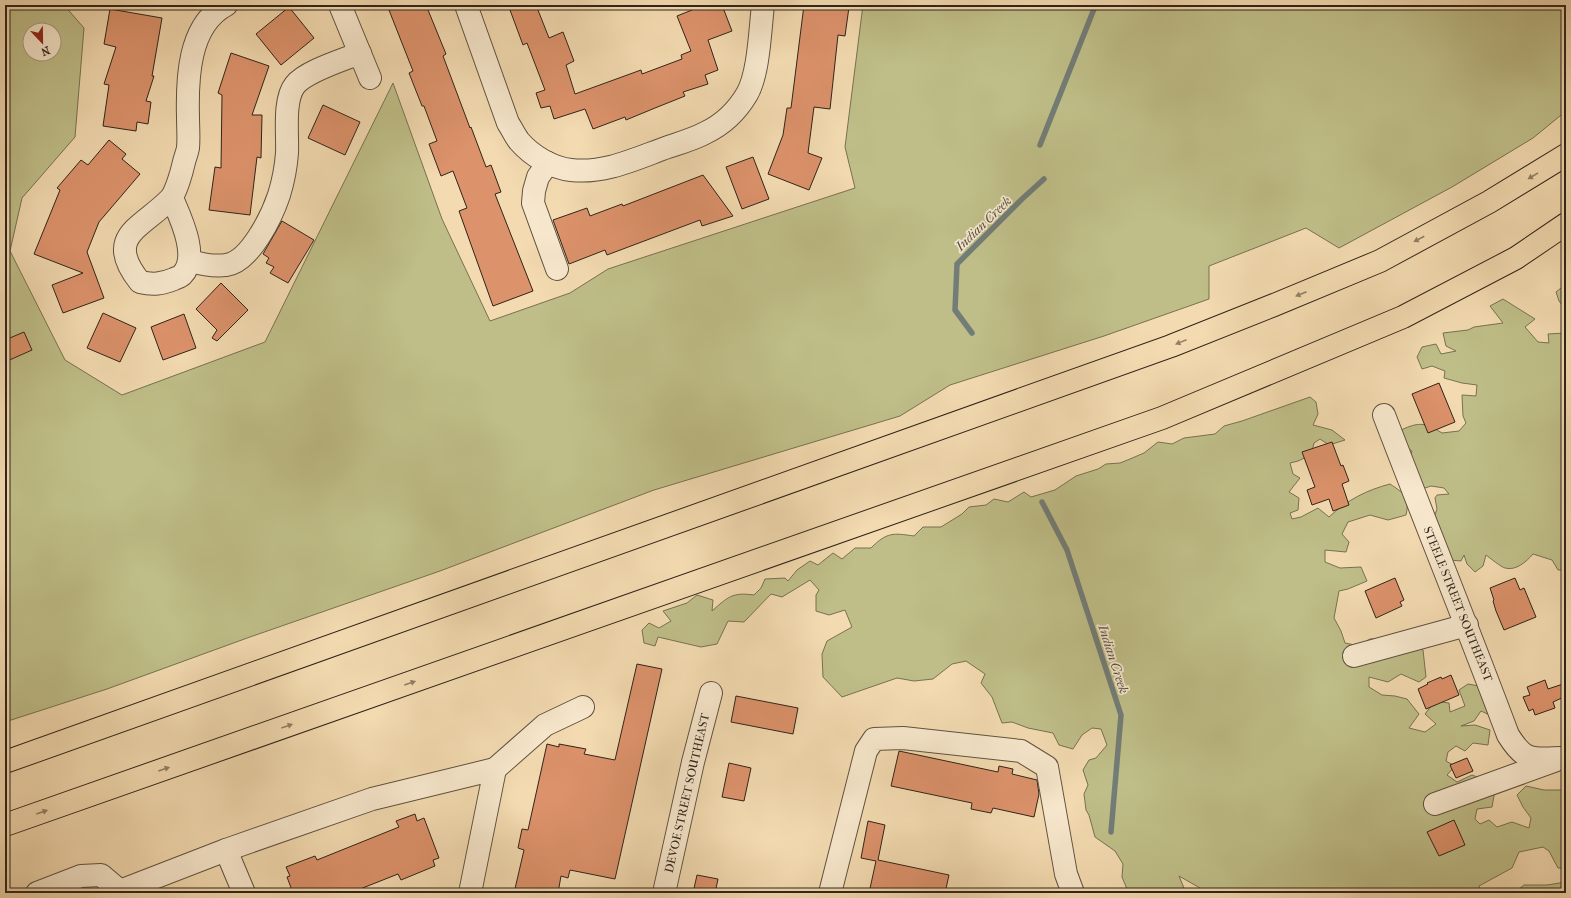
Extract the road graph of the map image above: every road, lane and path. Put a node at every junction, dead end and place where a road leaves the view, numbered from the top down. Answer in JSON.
{"nodes":[{"id":1,"x":226,"y":5,"type":"edge"},
{"id":2,"x":340,"y":5,"type":"edge"},
{"id":3,"x":466,"y":5,"type":"edge"},
{"id":4,"x":762,"y":5,"type":"edge"},
{"id":5,"x":360,"y":53,"type":"junction"},
{"id":6,"x":370,"y":78,"type":"dead end"},
{"id":7,"x":1566,"y":155,"type":"edge"},
{"id":8,"x":548,"y":163,"type":"junction"},
{"id":9,"x":172,"y":198,"type":"junction"},
{"id":10,"x":1566,"y":224,"type":"edge"},
{"id":11,"x":190,"y":261,"type":"junction"},
{"id":12,"x":557,"y":269,"type":"dead end"},
{"id":13,"x":1384,"y":415,"type":"dead end"},
{"id":14,"x":1467,"y":625,"type":"junction"},
{"id":15,"x":1354,"y":656,"type":"dead end"},
{"id":16,"x":711,"y":694,"type":"dead end"},
{"id":17,"x":583,"y":706,"type":"dead end"},
{"id":18,"x":1563,"y":757,"type":"edge"},
{"id":19,"x":5,"y":762,"type":"edge"},
{"id":20,"x":495,"y":770,"type":"junction"},
{"id":21,"x":1435,"y":804,"type":"dead end"},
{"id":22,"x":5,"y":825,"type":"edge"},
{"id":23,"x":226,"y":850,"type":"junction"},
{"id":24,"x":120,"y":892,"type":"edge"},
{"id":25,"x":37,"y":893,"type":"edge"},
{"id":26,"x":244,"y":893,"type":"edge"},
{"id":27,"x":470,"y":893,"type":"edge"},
{"id":28,"x":664,"y":893,"type":"edge"},
{"id":29,"x":830,"y":893,"type":"edge"},
{"id":30,"x":1073,"y":893,"type":"edge"}],
"edges":[{"from":1,"to":9,"type":"street"},
{"from":2,"to":5,"type":"street"},
{"from":3,"to":8,"type":"street"},
{"from":4,"to":8,"type":"street"},
{"from":5,"to":6,"type":"street"},
{"from":5,"to":11,"type":"street"},
{"from":7,"to":19,"type":"highway","one_way":true},
{"from":8,"to":12,"type":"street"},
{"from":9,"to":11,"type":"street"},
{"from":9,"to":11,"type":"street"},
{"from":22,"to":10,"type":"highway","one_way":true},
{"from":13,"to":14,"type":"street","name":"STEELE STREET SOUTHEAST"},
{"from":14,"to":15,"type":"street"},
{"from":14,"to":18,"type":"street","name":"STEELE STREET SOUTHEAST"},
{"from":16,"to":28,"type":"street","name":"DEVOE STREET SOUTHEAST"},
{"from":17,"to":20,"type":"street"},
{"from":18,"to":21,"type":"street"},
{"from":20,"to":23,"type":"street"},
{"from":20,"to":27,"type":"street"},
{"from":23,"to":24,"type":"street"},
{"from":23,"to":26,"type":"street"},
{"from":24,"to":25,"type":"street"},
{"from":29,"to":30,"type":"street"}]}
